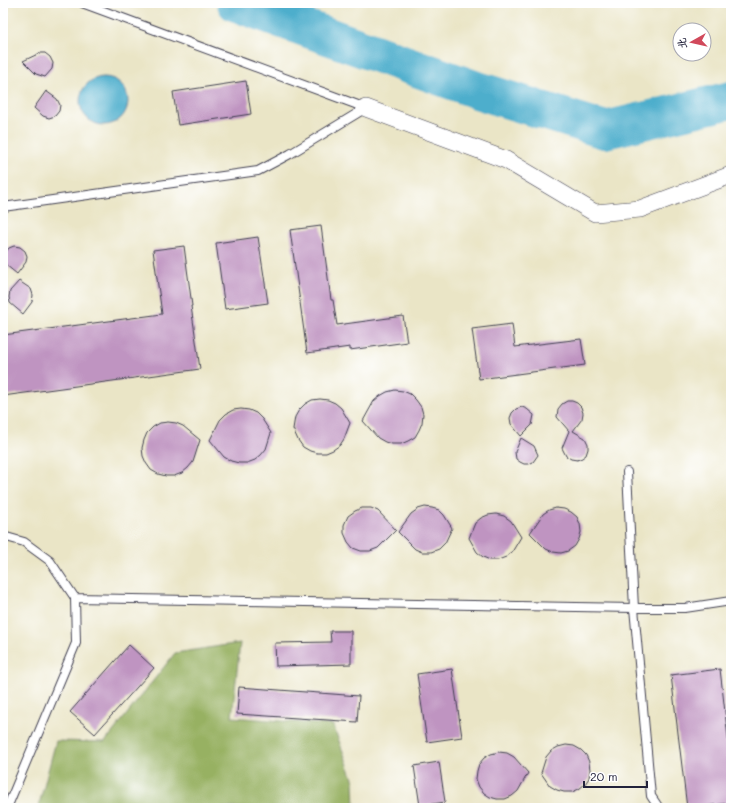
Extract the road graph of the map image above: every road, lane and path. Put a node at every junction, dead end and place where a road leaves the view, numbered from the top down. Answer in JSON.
{"nodes":[{"id":1,"x":82,"y":3,"type":"edge"},
{"id":2,"x":366,"y":108,"type":"junction"},
{"id":3,"x":731,"y":175,"type":"edge"},
{"id":4,"x":3,"y":207,"type":"edge"},
{"id":5,"x":627,"y":472,"type":"dead end"},
{"id":6,"x":3,"y":536,"type":"edge"},
{"id":7,"x":75,"y":598,"type":"junction"},
{"id":8,"x":731,"y":601,"type":"edge"},
{"id":9,"x":634,"y":608,"type":"junction"},
{"id":10,"x":7,"y":808,"type":"edge"},
{"id":11,"x":660,"y":808,"type":"edge"}],
"edges":[{"from":1,"to":2,"type":"lane"},
{"from":2,"to":3,"type":"street"},
{"from":2,"to":4,"type":"lane"},
{"from":5,"to":9,"type":"lane"},
{"from":6,"to":7,"type":"lane"},
{"from":7,"to":9,"type":"lane"},
{"from":7,"to":10,"type":"lane"},
{"from":8,"to":9,"type":"lane"},
{"from":9,"to":11,"type":"lane"}]}
